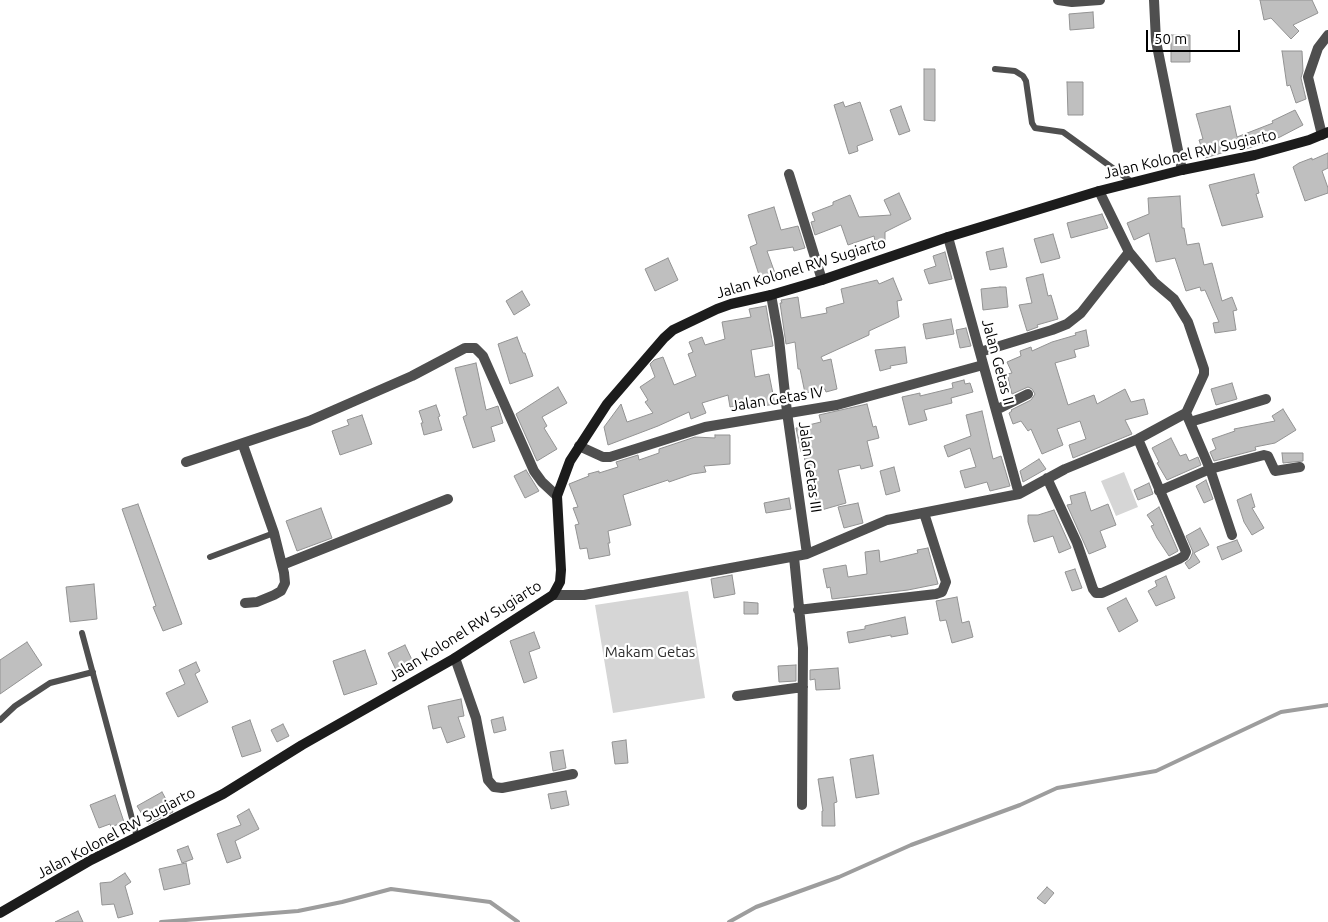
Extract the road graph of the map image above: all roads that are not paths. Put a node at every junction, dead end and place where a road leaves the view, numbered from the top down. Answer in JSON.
{"nodes":[{"id":1,"x":1058,"y":0,"type":"edge"},
{"id":2,"x":1100,"y":0,"type":"edge"},
{"id":3,"x":1154,"y":0,"type":"edge"},
{"id":4,"x":1328,"y":35,"type":"edge"},
{"id":5,"x":995,"y":69,"type":"dead end"},
{"id":6,"x":1325,"y":134,"type":"edge"},
{"id":7,"x":1182,"y":170,"type":"junction"},
{"id":8,"x":789,"y":174,"type":"dead end"},
{"id":9,"x":1132,"y":182,"type":"junction"},
{"id":10,"x":1099,"y":191,"type":"junction"},
{"id":11,"x":948,"y":237,"type":"junction"},
{"id":12,"x":1129,"y":252,"type":"junction"},
{"id":13,"x":822,"y":280,"type":"junction"},
{"id":14,"x":772,"y":294,"type":"junction"},
{"id":15,"x":980,"y":352,"type":"junction"},
{"id":16,"x":983,"y":365,"type":"junction"},
{"id":17,"x":1028,"y":394,"type":"dead end"},
{"id":18,"x":1266,"y":399,"type":"dead end"},
{"id":19,"x":996,"y":410,"type":"junction"},
{"id":20,"x":787,"y":412,"type":"junction"},
{"id":21,"x":1188,"y":418,"type":"junction"},
{"id":22,"x":1138,"y":439,"type":"junction"},
{"id":23,"x":243,"y":444,"type":"junction"},
{"id":24,"x":579,"y":446,"type":"junction"},
{"id":25,"x":186,"y":462,"type":"dead end"},
{"id":26,"x":1300,"y":467,"type":"dead end"},
{"id":27,"x":1210,"y":469,"type":"junction"},
{"id":28,"x":1047,"y":478,"type":"junction"},
{"id":29,"x":1159,"y":491,"type":"junction"},
{"id":30,"x":1019,"y":494,"type":"junction"},
{"id":31,"x":557,"y":496,"type":"junction"},
{"id":32,"x":448,"y":499,"type":"dead end"},
{"id":33,"x":924,"y":513,"type":"junction"},
{"id":34,"x":274,"y":534,"type":"junction"},
{"id":35,"x":1232,"y":535,"type":"dead end"},
{"id":36,"x":807,"y":554,"type":"junction"},
{"id":37,"x":210,"y":557,"type":"dead end"},
{"id":38,"x":794,"y":557,"type":"junction"},
{"id":39,"x":282,"y":565,"type":"junction"},
{"id":40,"x":553,"y":595,"type":"junction"},
{"id":41,"x":245,"y":603,"type":"dead end"},
{"id":42,"x":798,"y":610,"type":"junction"},
{"id":43,"x":82,"y":633,"type":"dead end"},
{"id":44,"x":455,"y":658,"type":"junction"},
{"id":45,"x":93,"y":672,"type":"junction"},
{"id":46,"x":803,"y":687,"type":"junction"},
{"id":47,"x":737,"y":696,"type":"dead end"},
{"id":48,"x":0,"y":720,"type":"edge"},
{"id":49,"x":573,"y":774,"type":"dead end"},
{"id":50,"x":802,"y":805,"type":"dead end"},
{"id":51,"x":137,"y":837,"type":"junction"},
{"id":52,"x":0,"y":913,"type":"edge"}],
"edges":[{"from":1,"to":2,"type":"street"},
{"from":3,"to":7,"type":"street"},
{"from":4,"to":6,"type":"street"},
{"from":5,"to":9,"type":"lane"},
{"from":6,"to":7,"type":"main road","name":"Jalan Kolonel RW Sugiarto"},
{"from":7,"to":9,"type":"main road","name":"Jalan Kolonel RW Sugiarto"},
{"from":8,"to":13,"type":"street"},
{"from":9,"to":10,"type":"main road","name":"Jalan Kolonel RW Sugiarto"},
{"from":10,"to":11,"type":"main road","name":"Jalan Kolonel RW Sugiarto"},
{"from":10,"to":12,"type":"street"},
{"from":11,"to":13,"type":"main road","name":"Jalan Kolonel RW Sugiarto"},
{"from":11,"to":15,"type":"street","name":"Jalan Getas II"},
{"from":12,"to":15,"type":"street"},
{"from":12,"to":21,"type":"street"},
{"from":13,"to":14,"type":"main road","name":"Jalan Kolonel RW Sugiarto"},
{"from":14,"to":20,"type":"street","name":"Jalan Getas III"},
{"from":14,"to":24,"type":"main road","name":"Jalan Kolonel RW Sugiarto"},
{"from":15,"to":16,"type":"street","name":"Jalan Getas II"},
{"from":16,"to":19,"type":"street","name":"Jalan Getas II"},
{"from":16,"to":20,"type":"street","name":"Jalan Getas IV"},
{"from":17,"to":19,"type":"street"},
{"from":18,"to":21,"type":"street"},
{"from":19,"to":30,"type":"street","name":"Jalan Getas II"},
{"from":20,"to":24,"type":"street","name":"Jalan Getas IV"},
{"from":20,"to":36,"type":"street","name":"Jalan Getas III"},
{"from":21,"to":22,"type":"street"},
{"from":21,"to":27,"type":"street"},
{"from":22,"to":28,"type":"street"},
{"from":22,"to":29,"type":"street"},
{"from":23,"to":25,"type":"street"},
{"from":23,"to":31,"type":"street"},
{"from":23,"to":34,"type":"street"},
{"from":24,"to":31,"type":"main road","name":"Jalan Kolonel RW Sugiarto"},
{"from":26,"to":27,"type":"street"},
{"from":27,"to":29,"type":"street"},
{"from":27,"to":35,"type":"street"},
{"from":28,"to":29,"type":"street"},
{"from":28,"to":30,"type":"street"},
{"from":30,"to":33,"type":"street"},
{"from":31,"to":40,"type":"main road","name":"Jalan Kolonel RW Sugiarto"},
{"from":32,"to":39,"type":"street"},
{"from":33,"to":36,"type":"street"},
{"from":33,"to":42,"type":"street"},
{"from":34,"to":37,"type":"lane"},
{"from":34,"to":39,"type":"street"},
{"from":36,"to":38,"type":"street"},
{"from":38,"to":40,"type":"street"},
{"from":38,"to":42,"type":"street"},
{"from":39,"to":41,"type":"street"},
{"from":40,"to":44,"type":"main road","name":"Jalan Kolonel RW Sugiarto"},
{"from":42,"to":46,"type":"street"},
{"from":43,"to":45,"type":"lane"},
{"from":44,"to":49,"type":"street"},
{"from":44,"to":51,"type":"main road","name":"Jalan Kolonel RW Sugiarto"},
{"from":45,"to":48,"type":"lane"},
{"from":45,"to":51,"type":"lane"},
{"from":46,"to":47,"type":"street"},
{"from":46,"to":50,"type":"street"},
{"from":51,"to":52,"type":"main road","name":"Jalan Kolonel RW Sugiarto"}]}
